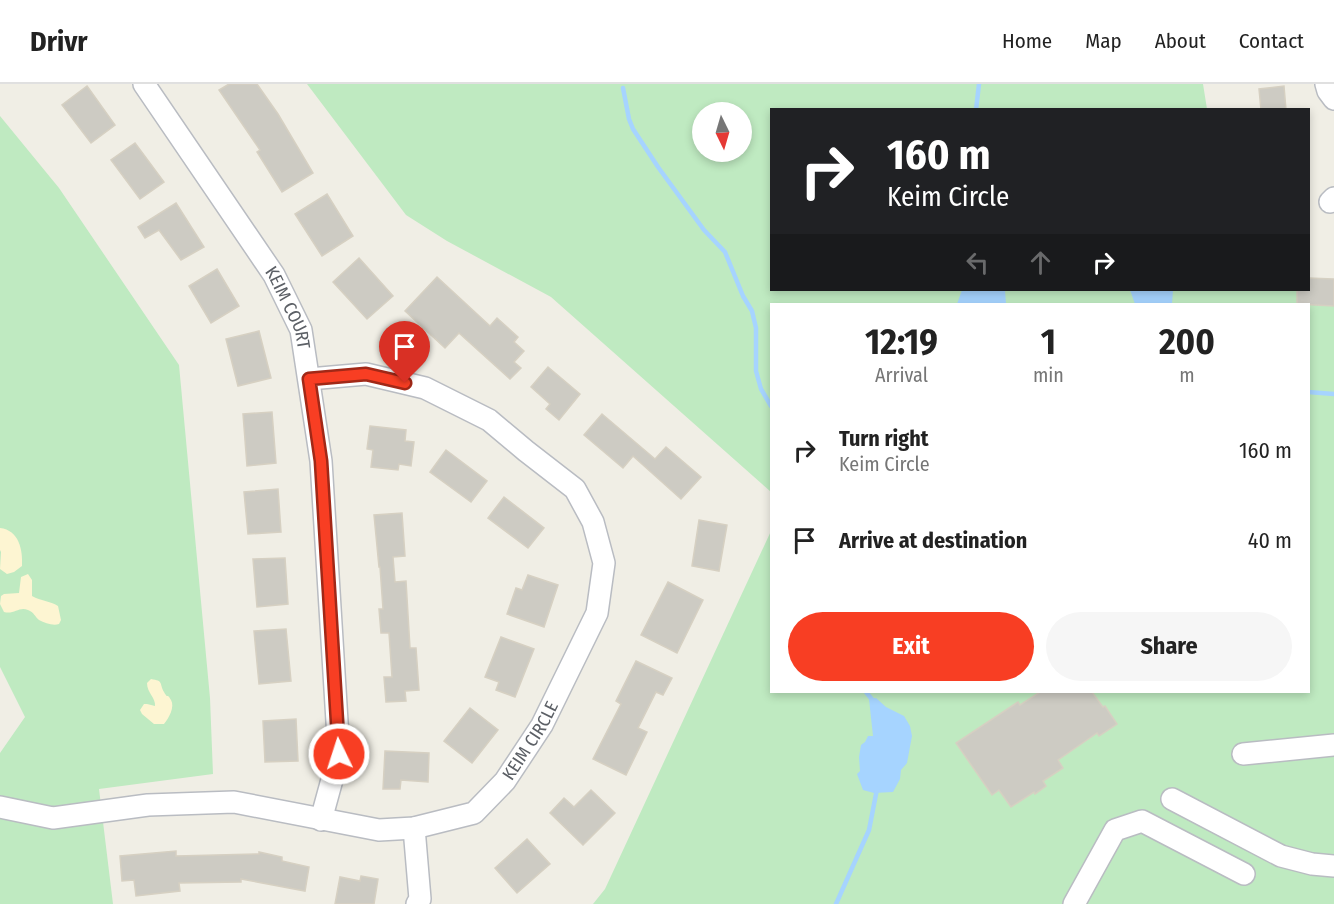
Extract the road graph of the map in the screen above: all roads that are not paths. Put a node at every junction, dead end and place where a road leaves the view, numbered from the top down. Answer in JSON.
{"nodes":[{"id":1,"x":144,"y":84,"type":"edge"},
{"id":2,"x":1326,"y":84,"type":"edge"},
{"id":3,"x":1334,"y":99,"type":"edge"},
{"id":4,"x":309,"y":379,"type":"junction"},
{"id":5,"x":1334,"y":745,"type":"edge"},
{"id":6,"x":1244,"y":754,"type":"dead end"},
{"id":7,"x":1172,"y":799,"type":"dead end"},
{"id":8,"x":0,"y":807,"type":"edge"},
{"id":9,"x":321,"y":820,"type":"junction"},
{"id":10,"x":414,"y":828,"type":"junction"},
{"id":11,"x":1334,"y":866,"type":"edge"},
{"id":12,"x":1244,"y":874,"type":"dead end"},
{"id":13,"x":417,"y":904,"type":"edge"},
{"id":14,"x":1074,"y":904,"type":"edge"}],
"edges":[{"from":1,"to":4,"type":"street","name":"KEIM COURT"},
{"from":2,"to":3,"type":"street"},
{"from":4,"to":9,"type":"street","name":"KEIM COURT"},
{"from":4,"to":10,"type":"street","name":"KEIM CIRCLE"},
{"from":5,"to":6,"type":"street"},
{"from":7,"to":11,"type":"street"},
{"from":8,"to":9,"type":"street","name":"KEIM CIRCLE"},
{"from":9,"to":10,"type":"street","name":"KEIM CIRCLE"},
{"from":10,"to":13,"type":"street"},
{"from":12,"to":14,"type":"street"}]}
